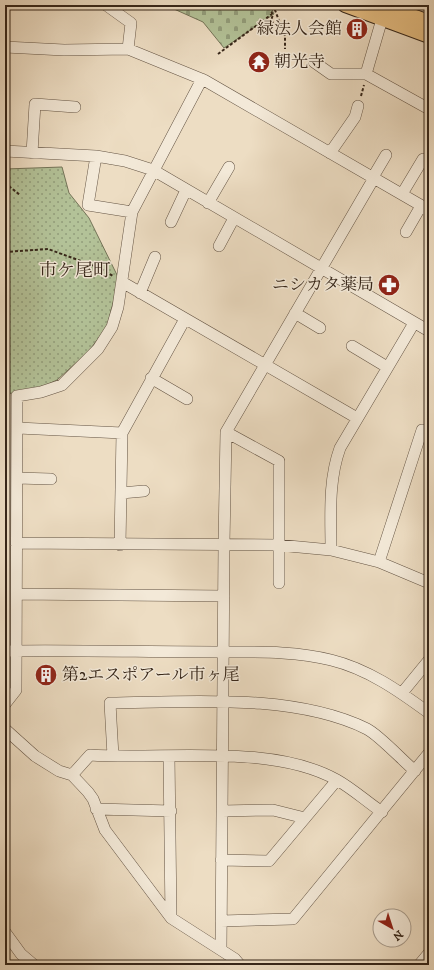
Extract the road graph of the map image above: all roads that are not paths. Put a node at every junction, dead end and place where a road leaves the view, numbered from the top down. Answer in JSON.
{"nodes":[{"id":1,"x":106,"y":5,"type":"edge"},
{"id":2,"x":345,"y":5,"type":"edge"},
{"id":3,"x":402,"y":10,"type":"edge"},
{"id":4,"x":382,"y":12,"type":"edge"},
{"id":5,"x":429,"y":22,"type":"edge"},
{"id":6,"x":429,"y":36,"type":"edge"},
{"id":7,"x":5,"y":47,"type":"edge"},
{"id":8,"x":128,"y":49,"type":"junction"},
{"id":9,"x":314,"y":62,"type":"dead end"},
{"id":10,"x":366,"y":74,"type":"junction"},
{"id":11,"x":202,"y":79,"type":"junction"},
{"id":12,"x":358,"y":106,"type":"road end"},
{"id":13,"x":75,"y":107,"type":"dead end"},
{"id":14,"x":429,"y":109,"type":"edge"},
{"id":15,"x":5,"y":152,"type":"edge"},
{"id":16,"x":32,"y":153,"type":"junction"},
{"id":17,"x":330,"y":153,"type":"junction"},
{"id":18,"x":386,"y":155,"type":"dead end"},
{"id":19,"x":96,"y":156,"type":"junction"},
{"id":20,"x":423,"y":160,"type":"dead end"},
{"id":21,"x":229,"y":167,"type":"dead end"},
{"id":22,"x":153,"y":170,"type":"junction"},
{"id":23,"x":374,"y":177,"type":"junction"},
{"id":24,"x":186,"y":190,"type":"junction"},
{"id":25,"x":402,"y":194,"type":"junction"},
{"id":26,"x":208,"y":203,"type":"junction"},
{"id":27,"x":425,"y":208,"type":"edge"},
{"id":28,"x":132,"y":212,"type":"junction"},
{"id":29,"x":234,"y":218,"type":"junction"},
{"id":30,"x":171,"y":222,"type":"dead end"},
{"id":31,"x":406,"y":232,"type":"dead end"},
{"id":32,"x":219,"y":246,"type":"dead end"},
{"id":33,"x":155,"y":257,"type":"dead end"},
{"id":34,"x":321,"y":268,"type":"junction"},
{"id":35,"x":122,"y":282,"type":"junction"},
{"id":36,"x":140,"y":293,"type":"junction"},
{"id":37,"x":295,"y":313,"type":"junction"},
{"id":38,"x":185,"y":319,"type":"junction"},
{"id":39,"x":414,"y":323,"type":"junction"},
{"id":40,"x":320,"y":328,"type":"dead end"},
{"id":41,"x":429,"y":331,"type":"edge"},
{"id":42,"x":352,"y":346,"type":"dead end"},
{"id":43,"x":265,"y":365,"type":"junction"},
{"id":44,"x":387,"y":367,"type":"junction"},
{"id":45,"x":151,"y":378,"type":"junction"},
{"id":46,"x":187,"y":399,"type":"dead end"},
{"id":47,"x":356,"y":418,"type":"junction"},
{"id":48,"x":18,"y":428,"type":"junction"},
{"id":49,"x":429,"y":430,"type":"edge"},
{"id":50,"x":226,"y":432,"type":"junction"},
{"id":51,"x":122,"y":433,"type":"junction"},
{"id":52,"x":18,"y":478,"type":"junction"},
{"id":53,"x":51,"y":479,"type":"dead end"},
{"id":54,"x":144,"y":491,"type":"dead end"},
{"id":55,"x":121,"y":493,"type":"junction"},
{"id":56,"x":16,"y":543,"type":"junction"},
{"id":57,"x":224,"y":544,"type":"junction"},
{"id":58,"x":120,"y":545,"type":"junction"},
{"id":59,"x":278,"y":545,"type":"junction"},
{"id":60,"x":331,"y":550,"type":"junction"},
{"id":61,"x":379,"y":562,"type":"junction"},
{"id":62,"x":279,"y":583,"type":"dead end"},
{"id":63,"x":429,"y":583,"type":"edge"},
{"id":64,"x":17,"y":594,"type":"junction"},
{"id":65,"x":224,"y":596,"type":"junction"},
{"id":66,"x":10,"y":651,"type":"edge"},
{"id":67,"x":223,"y":652,"type":"junction"},
{"id":68,"x":429,"y":660,"type":"edge"},
{"id":69,"x":402,"y":693,"type":"junction"},
{"id":70,"x":222,"y":702,"type":"junction"},
{"id":71,"x":5,"y":704,"type":"edge"},
{"id":72,"x":429,"y":713,"type":"edge"},
{"id":73,"x":5,"y":728,"type":"edge"},
{"id":74,"x":429,"y":753,"type":"edge"},
{"id":75,"x":113,"y":756,"type":"junction"},
{"id":76,"x":169,"y":756,"type":"junction"},
{"id":77,"x":222,"y":756,"type":"junction"},
{"id":78,"x":415,"y":771,"type":"junction"},
{"id":79,"x":72,"y":775,"type":"junction"},
{"id":80,"x":337,"y":780,"type":"junction"},
{"id":81,"x":96,"y":809,"type":"junction"},
{"id":82,"x":170,"y":811,"type":"junction"},
{"id":83,"x":222,"y":811,"type":"junction"},
{"id":84,"x":382,"y":812,"type":"junction"},
{"id":85,"x":305,"y":818,"type":"junction"},
{"id":86,"x":221,"y":860,"type":"junction"},
{"id":87,"x":171,"y":918,"type":"junction"},
{"id":88,"x":221,"y":921,"type":"junction"},
{"id":89,"x":5,"y":932,"type":"edge"},
{"id":90,"x":221,"y":950,"type":"junction"},
{"id":91,"x":429,"y":953,"type":"edge"},
{"id":92,"x":34,"y":965,"type":"edge"},
{"id":93,"x":240,"y":965,"type":"edge"},
{"id":94,"x":419,"y":965,"type":"edge"}],
"edges":[{"from":1,"to":8,"type":"street"},
{"from":2,"to":4,"type":"main road"},
{"from":3,"to":4,"type":"main road"},
{"from":3,"to":5,"type":"main road"},
{"from":4,"to":6,"type":"main road"},
{"from":4,"to":10,"type":"street"},
{"from":7,"to":8,"type":"street"},
{"from":8,"to":11,"type":"street"},
{"from":9,"to":10,"type":"street"},
{"from":10,"to":14,"type":"street"},
{"from":11,"to":17,"type":"street"},
{"from":11,"to":22,"type":"street"},
{"from":12,"to":17,"type":"street"},
{"from":13,"to":16,"type":"street"},
{"from":15,"to":16,"type":"street"},
{"from":16,"to":19,"type":"street"},
{"from":17,"to":23,"type":"street"},
{"from":18,"to":23,"type":"street"},
{"from":19,"to":22,"type":"street"},
{"from":19,"to":28,"type":"street"},
{"from":20,"to":25,"type":"street"},
{"from":21,"to":26,"type":"street"},
{"from":22,"to":24,"type":"street"},
{"from":22,"to":28,"type":"street"},
{"from":23,"to":25,"type":"street"},
{"from":23,"to":34,"type":"street"},
{"from":24,"to":26,"type":"street"},
{"from":24,"to":30,"type":"street"},
{"from":25,"to":27,"type":"street"},
{"from":26,"to":29,"type":"street"},
{"from":27,"to":31,"type":"street"},
{"from":28,"to":35,"type":"street"},
{"from":29,"to":32,"type":"street"},
{"from":29,"to":34,"type":"street"},
{"from":33,"to":36,"type":"street"},
{"from":34,"to":37,"type":"street"},
{"from":34,"to":39,"type":"street"},
{"from":35,"to":36,"type":"street"},
{"from":35,"to":48,"type":"street"},
{"from":36,"to":38,"type":"street"},
{"from":37,"to":40,"type":"street"},
{"from":37,"to":43,"type":"street"},
{"from":38,"to":43,"type":"street"},
{"from":38,"to":45,"type":"street"},
{"from":39,"to":41,"type":"street"},
{"from":39,"to":44,"type":"street"},
{"from":42,"to":44,"type":"street"},
{"from":43,"to":47,"type":"street"},
{"from":43,"to":50,"type":"street"},
{"from":44,"to":47,"type":"street"},
{"from":45,"to":46,"type":"street"},
{"from":45,"to":51,"type":"street"},
{"from":47,"to":60,"type":"street"},
{"from":48,"to":51,"type":"street"},
{"from":48,"to":52,"type":"street"},
{"from":49,"to":61,"type":"street"},
{"from":50,"to":57,"type":"street"},
{"from":50,"to":59,"type":"street"},
{"from":51,"to":55,"type":"street"},
{"from":52,"to":53,"type":"street"},
{"from":52,"to":56,"type":"street"},
{"from":54,"to":55,"type":"street"},
{"from":55,"to":58,"type":"street"},
{"from":56,"to":58,"type":"street"},
{"from":56,"to":64,"type":"street"},
{"from":57,"to":58,"type":"street"},
{"from":57,"to":59,"type":"street"},
{"from":57,"to":65,"type":"street"},
{"from":59,"to":60,"type":"street"},
{"from":59,"to":62,"type":"street"},
{"from":60,"to":61,"type":"street"},
{"from":61,"to":63,"type":"street"},
{"from":64,"to":65,"type":"street"},
{"from":64,"to":66,"type":"street"},
{"from":65,"to":67,"type":"street"},
{"from":66,"to":67,"type":"street"},
{"from":66,"to":71,"type":"street"},
{"from":67,"to":69,"type":"street"},
{"from":67,"to":70,"type":"street"},
{"from":68,"to":69,"type":"street"},
{"from":69,"to":72,"type":"street"},
{"from":70,"to":75,"type":"street"},
{"from":70,"to":77,"type":"street"},
{"from":70,"to":78,"type":"street"},
{"from":73,"to":79,"type":"street"},
{"from":74,"to":78,"type":"street"},
{"from":75,"to":76,"type":"street"},
{"from":75,"to":79,"type":"street"},
{"from":76,"to":77,"type":"street"},
{"from":76,"to":82,"type":"street"},
{"from":77,"to":80,"type":"street"},
{"from":77,"to":83,"type":"street"},
{"from":78,"to":84,"type":"street"},
{"from":79,"to":81,"type":"street"},
{"from":80,"to":84,"type":"street"},
{"from":80,"to":85,"type":"street"},
{"from":81,"to":82,"type":"street"},
{"from":81,"to":87,"type":"street"},
{"from":82,"to":87,"type":"street"},
{"from":83,"to":85,"type":"street"},
{"from":83,"to":86,"type":"street"},
{"from":84,"to":88,"type":"street"},
{"from":85,"to":86,"type":"street"},
{"from":86,"to":88,"type":"street"},
{"from":87,"to":90,"type":"street"},
{"from":88,"to":90,"type":"street"},
{"from":89,"to":92,"type":"street"},
{"from":90,"to":93,"type":"street"},
{"from":91,"to":94,"type":"street"}]}
